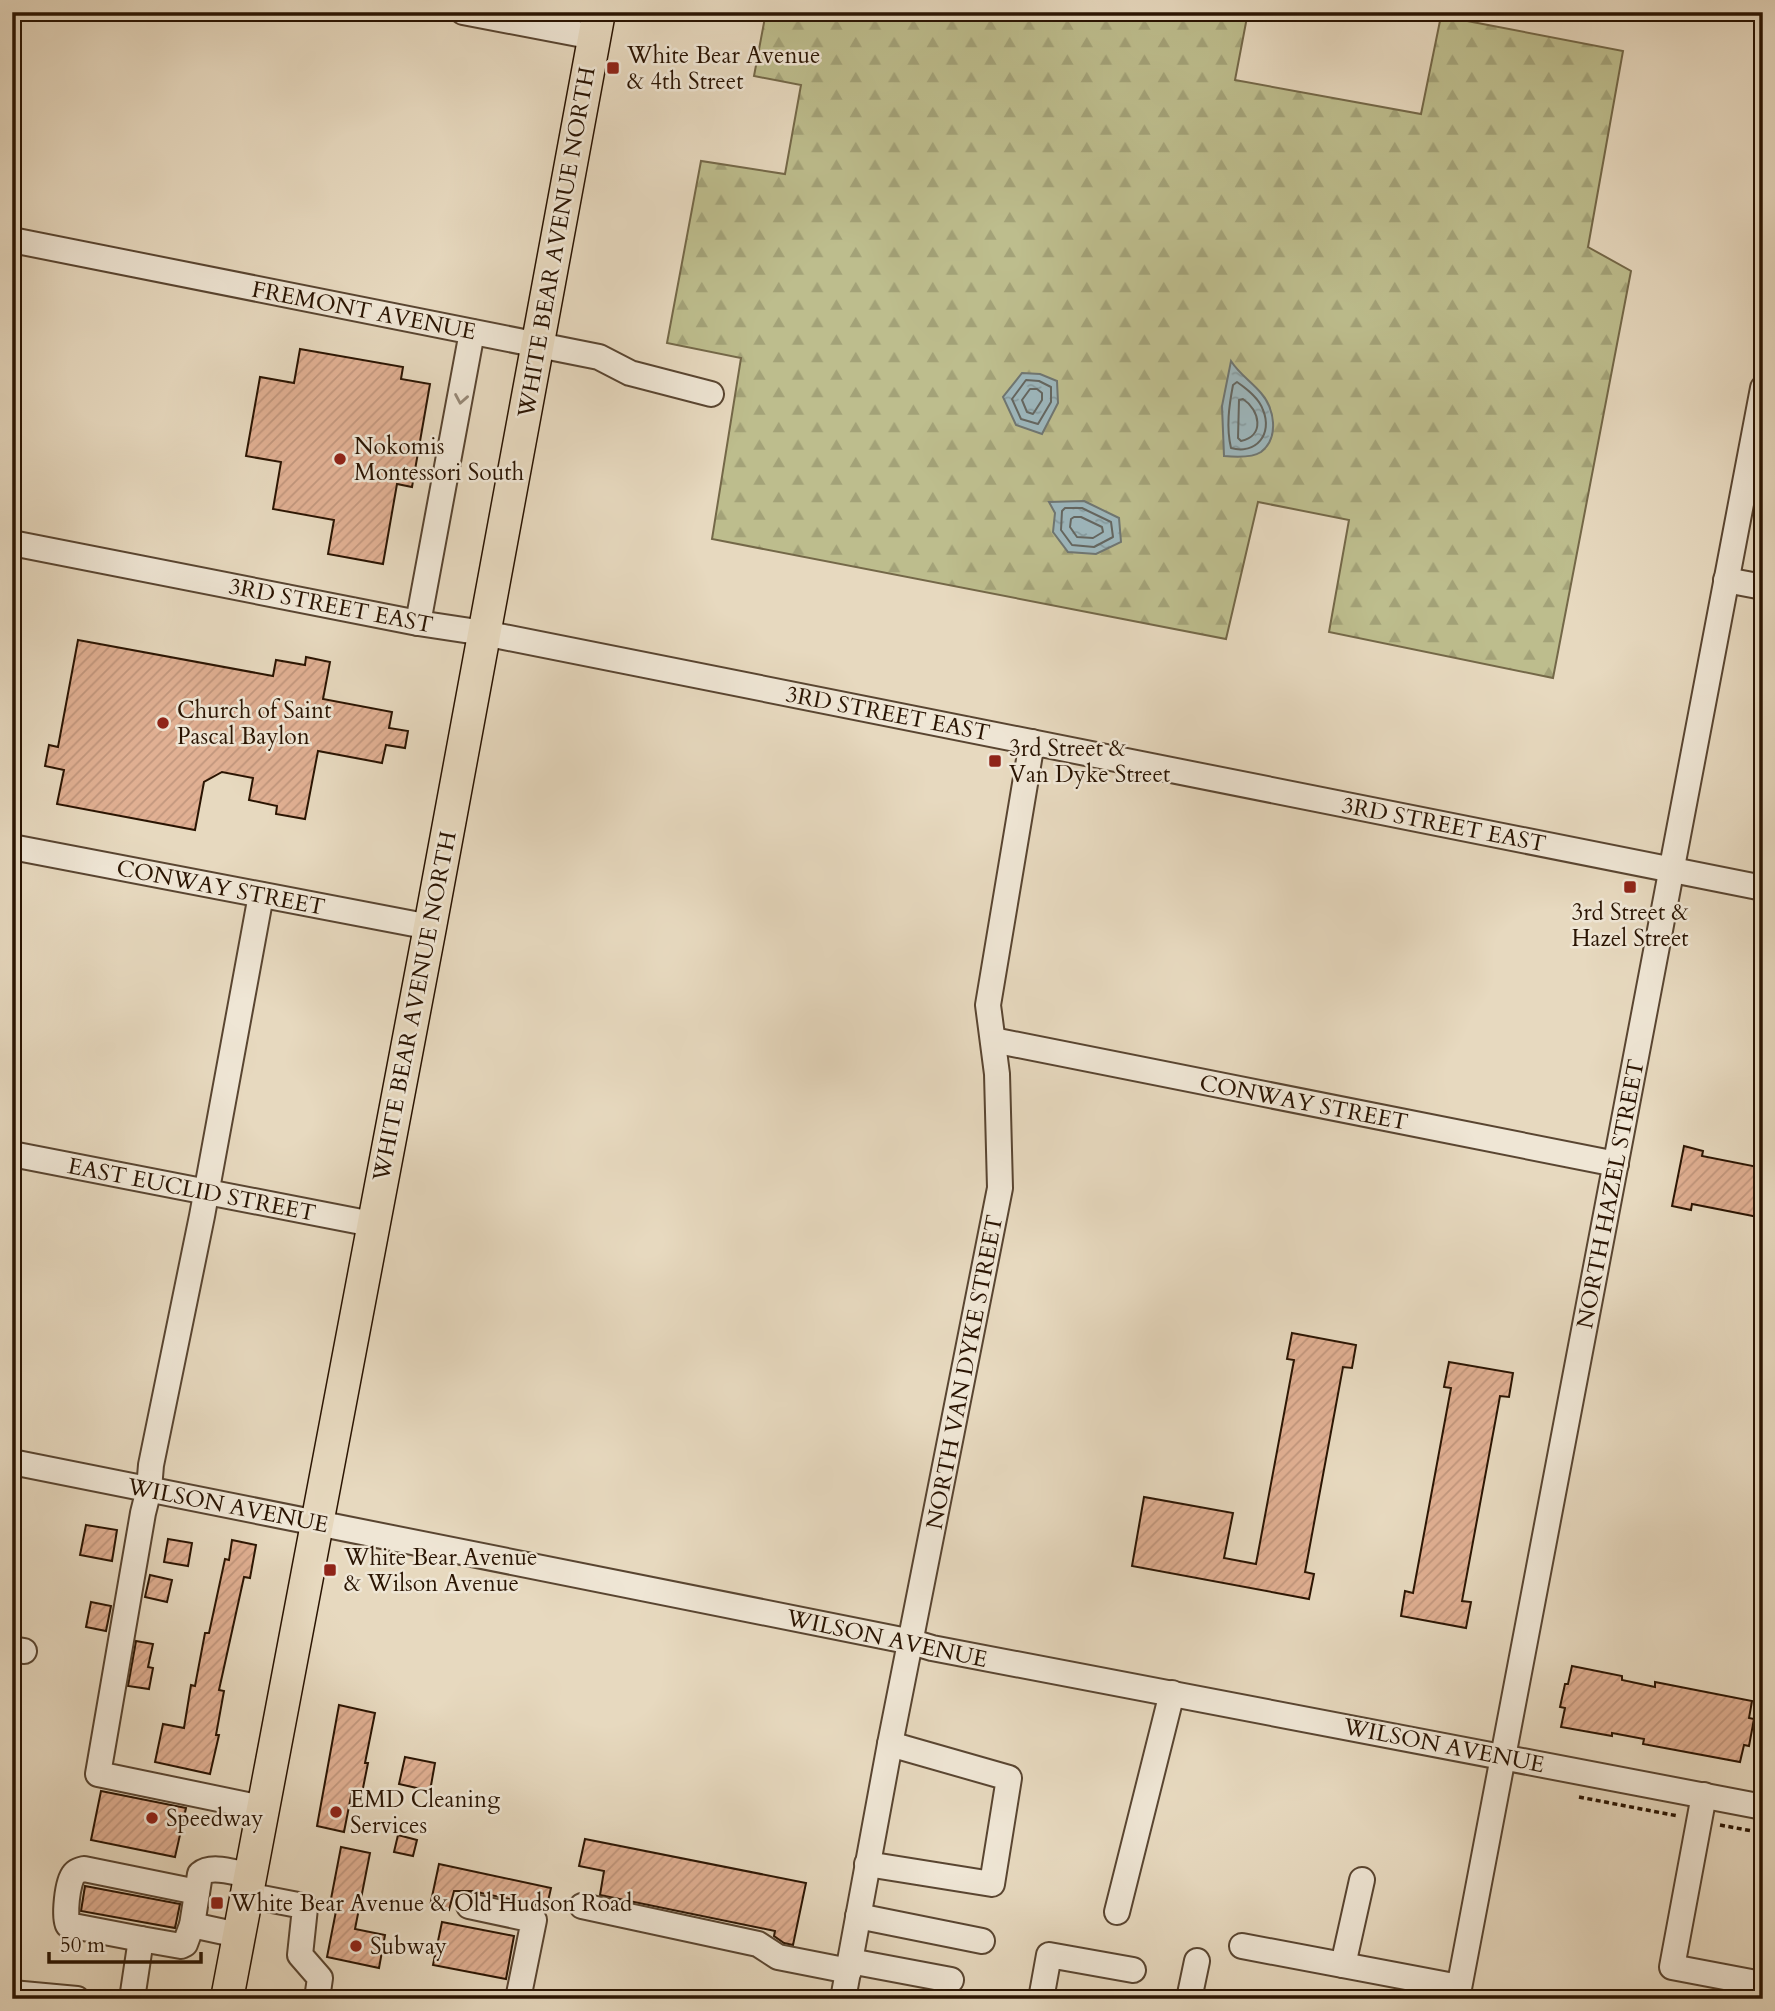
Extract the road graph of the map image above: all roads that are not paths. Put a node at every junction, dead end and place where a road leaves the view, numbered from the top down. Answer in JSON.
{"nodes":[{"id":1,"x":463,"y":12,"type":"edge"},
{"id":2,"x":597,"y":25,"type":"edge"},
{"id":3,"x":12,"y":240,"type":"edge"},
{"id":4,"x":472,"y":332,"type":"junction"},
{"id":5,"x":538,"y":345,"type":"junction"},
{"id":6,"x":1763,"y":388,"type":"edge"},
{"id":7,"x":711,"y":394,"type":"dead end"},
{"id":8,"x":12,"y":543,"type":"edge"},
{"id":9,"x":1726,"y":580,"type":"junction"},
{"id":10,"x":1763,"y":587,"type":"edge"},
{"id":11,"x":418,"y":623,"type":"junction"},
{"id":12,"x":484,"y":633,"type":"junction"},
{"id":13,"x":1032,"y":742,"type":"junction"},
{"id":14,"x":12,"y":847,"type":"edge"},
{"id":15,"x":1670,"y":869,"type":"junction"},
{"id":16,"x":1763,"y":888,"type":"edge"},
{"id":17,"x":261,"y":895,"type":"junction"},
{"id":18,"x":430,"y":928,"type":"junction"},
{"id":19,"x":993,"y":1040,"type":"junction"},
{"id":20,"x":12,"y":1154,"type":"edge"},
{"id":21,"x":1616,"y":1164,"type":"junction"},
{"id":22,"x":205,"y":1192,"type":"junction"},
{"id":23,"x":372,"y":1224,"type":"junction"},
{"id":24,"x":12,"y":1462,"type":"edge"},
{"id":25,"x":149,"y":1489,"type":"junction"},
{"id":26,"x":316,"y":1522,"type":"junction"},
{"id":27,"x":912,"y":1642,"type":"junction"},
{"id":28,"x":1172,"y":1693,"type":"junction"},
{"id":29,"x":890,"y":1744,"type":"junction"},
{"id":30,"x":1503,"y":1756,"type":"junction"},
{"id":31,"x":1704,"y":1795,"type":"junction"},
{"id":32,"x":1763,"y":1807,"type":"edge"},
{"id":33,"x":262,"y":1808,"type":"junction"},
{"id":34,"x":867,"y":1864,"type":"junction"},
{"id":35,"x":1362,"y":1880,"type":"dead end"},
{"id":36,"x":247,"y":1885,"type":"junction"},
{"id":37,"x":197,"y":1892,"type":"junction"},
{"id":38,"x":469,"y":1906,"type":"dead end"},
{"id":39,"x":582,"y":1906,"type":"dead end"},
{"id":40,"x":1117,"y":1912,"type":"dead end"},
{"id":41,"x":858,"y":1916,"type":"junction"},
{"id":42,"x":192,"y":1925,"type":"junction"},
{"id":43,"x":238,"y":1935,"type":"junction"},
{"id":44,"x":141,"y":1939,"type":"junction"},
{"id":45,"x":982,"y":1941,"type":"dead end"},
{"id":46,"x":1242,"y":1946,"type":"dead end"},
{"id":47,"x":1197,"y":1961,"type":"dead end"},
{"id":48,"x":1343,"y":1965,"type":"junction"},
{"id":49,"x":850,"y":1966,"type":"junction"},
{"id":50,"x":1133,"y":1970,"type":"dead end"},
{"id":51,"x":951,"y":1980,"type":"dead end"},
{"id":52,"x":1751,"y":1982,"type":"dead end"},
{"id":53,"x":12,"y":1993,"type":"edge"},
{"id":54,"x":1458,"y":1993,"type":"edge"},
{"id":55,"x":75,"y":1999,"type":"edge"},
{"id":56,"x":132,"y":1999,"type":"edge"},
{"id":57,"x":226,"y":1999,"type":"edge"},
{"id":58,"x":317,"y":1999,"type":"edge"},
{"id":59,"x":518,"y":1999,"type":"edge"},
{"id":60,"x":843,"y":1999,"type":"edge"},
{"id":61,"x":1041,"y":1999,"type":"edge"},
{"id":62,"x":1189,"y":1999,"type":"edge"}],
"edges":[{"from":1,"to":2,"type":"street"},
{"from":2,"to":5,"type":"main road","name":"WHITE BEAR AVENUE NORTH"},
{"from":3,"to":4,"type":"street","name":"FREMONT AVENUE"},
{"from":4,"to":5,"type":"street","name":"FREMONT AVENUE"},
{"from":4,"to":11,"type":"street","one_way":true},
{"from":5,"to":7,"type":"street","name":"FREMONT AVENUE"},
{"from":5,"to":12,"type":"main road","name":"WHITE BEAR AVENUE NORTH"},
{"from":6,"to":9,"type":"street","name":"NORTH HAZEL STREET"},
{"from":8,"to":11,"type":"street","name":"3RD STREET EAST"},
{"from":9,"to":10,"type":"street"},
{"from":9,"to":15,"type":"street","name":"NORTH HAZEL STREET"},
{"from":11,"to":12,"type":"street","name":"3RD STREET EAST"},
{"from":12,"to":13,"type":"street","name":"3RD STREET EAST"},
{"from":12,"to":18,"type":"main road","name":"WHITE BEAR AVENUE NORTH"},
{"from":13,"to":15,"type":"street","name":"3RD STREET EAST"},
{"from":13,"to":19,"type":"street","name":"NORTH VAN DYKE STREET"},
{"from":14,"to":17,"type":"street","name":"CONWAY STREET"},
{"from":15,"to":16,"type":"street","name":"3RD STREET EAST"},
{"from":15,"to":21,"type":"street","name":"NORTH HAZEL STREET"},
{"from":17,"to":18,"type":"street","name":"CONWAY STREET"},
{"from":17,"to":22,"type":"street"},
{"from":18,"to":23,"type":"main road","name":"WHITE BEAR AVENUE NORTH"},
{"from":19,"to":21,"type":"street","name":"CONWAY STREET"},
{"from":19,"to":27,"type":"street","name":"NORTH VAN DYKE STREET"},
{"from":20,"to":22,"type":"street","name":"EAST EUCLID STREET"},
{"from":21,"to":30,"type":"street","name":"NORTH HAZEL STREET"},
{"from":22,"to":23,"type":"street","name":"EAST EUCLID STREET"},
{"from":22,"to":25,"type":"street"},
{"from":23,"to":26,"type":"main road","name":"WHITE BEAR AVENUE NORTH"},
{"from":24,"to":25,"type":"street","name":"WILSON AVENUE"},
{"from":25,"to":26,"type":"street","name":"WILSON AVENUE"},
{"from":25,"to":33,"type":"street"},
{"from":26,"to":27,"type":"street","name":"WILSON AVENUE"},
{"from":26,"to":33,"type":"main road","name":"WHITE BEAR AVENUE NORTH"},
{"from":27,"to":28,"type":"street","name":"WILSON AVENUE"},
{"from":27,"to":29,"type":"street","name":"NORTH VAN DYKE STREET"},
{"from":28,"to":30,"type":"street","name":"WILSON AVENUE"},
{"from":28,"to":40,"type":"street"},
{"from":29,"to":34,"type":"street","name":"NORTH VAN DYKE STREET"},
{"from":29,"to":34,"type":"street"},
{"from":30,"to":31,"type":"street","name":"WILSON AVENUE"},
{"from":30,"to":54,"type":"street","name":"NORTH HAZEL STREET"},
{"from":31,"to":32,"type":"street","name":"WILSON AVENUE"},
{"from":31,"to":52,"type":"street"},
{"from":33,"to":36,"type":"main road","name":"WHITE BEAR AVENUE NORTH"},
{"from":34,"to":41,"type":"street","name":"NORTH VAN DYKE STREET"},
{"from":35,"to":48,"type":"street"},
{"from":36,"to":37,"type":"street"},
{"from":36,"to":43,"type":"main road","name":"WHITE BEAR AVENUE NORTH"},
{"from":36,"to":58,"type":"street"},
{"from":37,"to":42,"type":"street"},
{"from":37,"to":44,"type":"street"},
{"from":38,"to":59,"type":"street"},
{"from":39,"to":49,"type":"street"},
{"from":41,"to":45,"type":"street"},
{"from":41,"to":49,"type":"street","name":"NORTH VAN DYKE STREET"},
{"from":42,"to":43,"type":"street"},
{"from":42,"to":44,"type":"street"},
{"from":43,"to":57,"type":"main road","name":"WHITE BEAR AVENUE NORTH"},
{"from":44,"to":56,"type":"street"},
{"from":46,"to":48,"type":"street"},
{"from":47,"to":62,"type":"street"},
{"from":48,"to":54,"type":"street"},
{"from":49,"to":51,"type":"street"},
{"from":49,"to":60,"type":"street","name":"NORTH VAN DYKE STREET"},
{"from":50,"to":61,"type":"street"},
{"from":53,"to":55,"type":"street"}]}
